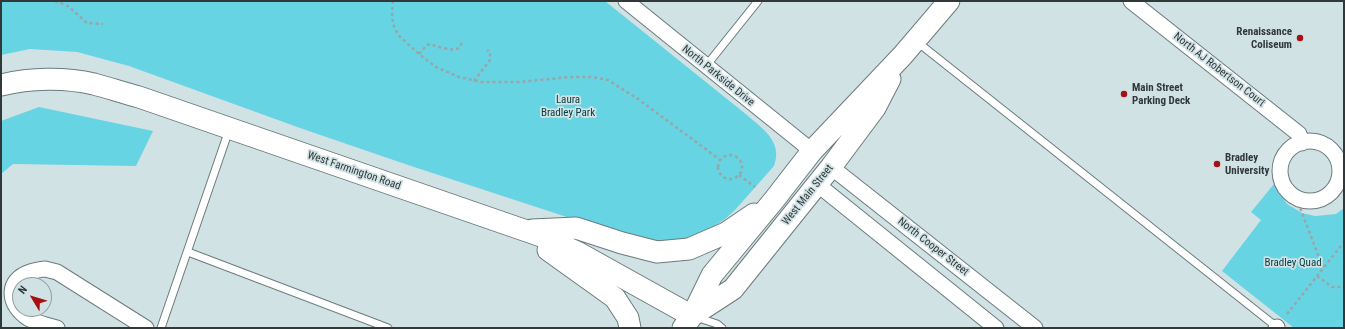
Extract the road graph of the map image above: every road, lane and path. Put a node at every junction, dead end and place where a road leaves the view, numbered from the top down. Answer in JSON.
{"nodes":[{"id":1,"x":55,"y":1,"type":"edge"},
{"id":2,"x":393,"y":1,"type":"edge"},
{"id":3,"x":626,"y":1,"type":"edge"},
{"id":4,"x":758,"y":1,"type":"edge"},
{"id":5,"x":949,"y":1,"type":"edge"},
{"id":6,"x":1131,"y":1,"type":"edge"},
{"id":7,"x":103,"y":24,"type":"dead end"},
{"id":8,"x":462,"y":40,"type":"dead end"},
{"id":9,"x":909,"y":48,"type":"junction"},
{"id":10,"x":487,"y":50,"type":"dead end"},
{"id":11,"x":419,"y":54,"type":"junction"},
{"id":12,"x":706,"y":66,"type":"junction"},
{"id":13,"x":474,"y":81,"type":"junction"},
{"id":14,"x":1,"y":85,"type":"edge"},
{"id":15,"x":230,"y":128,"type":"junction"},
{"id":16,"x":1302,"y":143,"type":"junction"},
{"id":17,"x":812,"y":151,"type":"junction"},
{"id":18,"x":719,"y":160,"type":"junction"},
{"id":19,"x":831,"y":167,"type":"junction"},
{"id":20,"x":1342,"y":167,"type":"edge"},
{"id":21,"x":739,"y":175,"type":"junction"},
{"id":22,"x":817,"y":184,"type":"junction"},
{"id":23,"x":755,"y":187,"type":"dead end"},
{"id":24,"x":1296,"y":197,"type":"junction"},
{"id":25,"x":774,"y":200,"type":"junction"},
{"id":26,"x":526,"y":230,"type":"junction"},
{"id":27,"x":1344,"y":242,"type":"edge"},
{"id":28,"x":188,"y":252,"type":"junction"},
{"id":29,"x":1324,"y":268,"type":"junction"},
{"id":30,"x":1317,"y":276,"type":"junction"},
{"id":31,"x":1344,"y":287,"type":"edge"},
{"id":32,"x":688,"y":322,"type":"edge"},
{"id":33,"x":1279,"y":325,"type":"edge"},
{"id":34,"x":57,"y":328,"type":"edge"},
{"id":35,"x":146,"y":328,"type":"edge"},
{"id":36,"x":161,"y":328,"type":"edge"},
{"id":37,"x":388,"y":328,"type":"edge"},
{"id":38,"x":630,"y":328,"type":"edge"},
{"id":39,"x":722,"y":328,"type":"edge"},
{"id":40,"x":996,"y":328,"type":"edge"},
{"id":41,"x":1035,"y":328,"type":"edge"}],
"edges":[{"from":1,"to":7,"type":"path"},
{"from":2,"to":11,"type":"path"},
{"from":3,"to":12,"type":"street","name":"North Parkside Drive"},
{"from":4,"to":12,"type":"lane"},
{"from":5,"to":9,"type":"main road","name":"West Main Street"},
{"from":6,"to":16,"type":"street","name":"North AJ Robertson Court"},
{"from":8,"to":11,"type":"path"},
{"from":9,"to":17,"type":"main road","name":"West Main Street"},
{"from":9,"to":19,"type":"main road","name":"West Main Street"},
{"from":9,"to":33,"type":"lane"},
{"from":10,"to":13,"type":"path"},
{"from":11,"to":13,"type":"path"},
{"from":12,"to":17,"type":"street","name":"North Parkside Drive"},
{"from":13,"to":18,"type":"path"},
{"from":14,"to":15,"type":"main road","name":"West Farmington Road"},
{"from":15,"to":26,"type":"main road","name":"West Farmington Road"},
{"from":15,"to":28,"type":"lane"},
{"from":16,"to":20,"type":"street"},
{"from":16,"to":24,"type":"street"},
{"from":17,"to":25,"type":"main road","name":"West Main Street"},
{"from":18,"to":21,"type":"path"},
{"from":18,"to":21,"type":"path"},
{"from":19,"to":22,"type":"main road","name":"West Main Street"},
{"from":19,"to":41,"type":"street","name":"North Cooper Street"},
{"from":20,"to":24,"type":"street"},
{"from":21,"to":23,"type":"path"},
{"from":22,"to":32,"type":"main road","name":"West Main Street"},
{"from":22,"to":40,"type":"street"},
{"from":24,"to":29,"type":"path"},
{"from":25,"to":26,"type":"main road"},
{"from":25,"to":32,"type":"main road","name":"West Main Street"},
{"from":26,"to":32,"type":"main road","name":"West Farmington Road"},
{"from":26,"to":38,"type":"main road"},
{"from":27,"to":29,"type":"path"},
{"from":28,"to":36,"type":"lane"},
{"from":28,"to":37,"type":"lane"},
{"from":29,"to":30,"type":"path"},
{"from":30,"to":31,"type":"path"},
{"from":30,"to":33,"type":"path"},
{"from":32,"to":39,"type":"lane"},
{"from":34,"to":35,"type":"street"}]}
